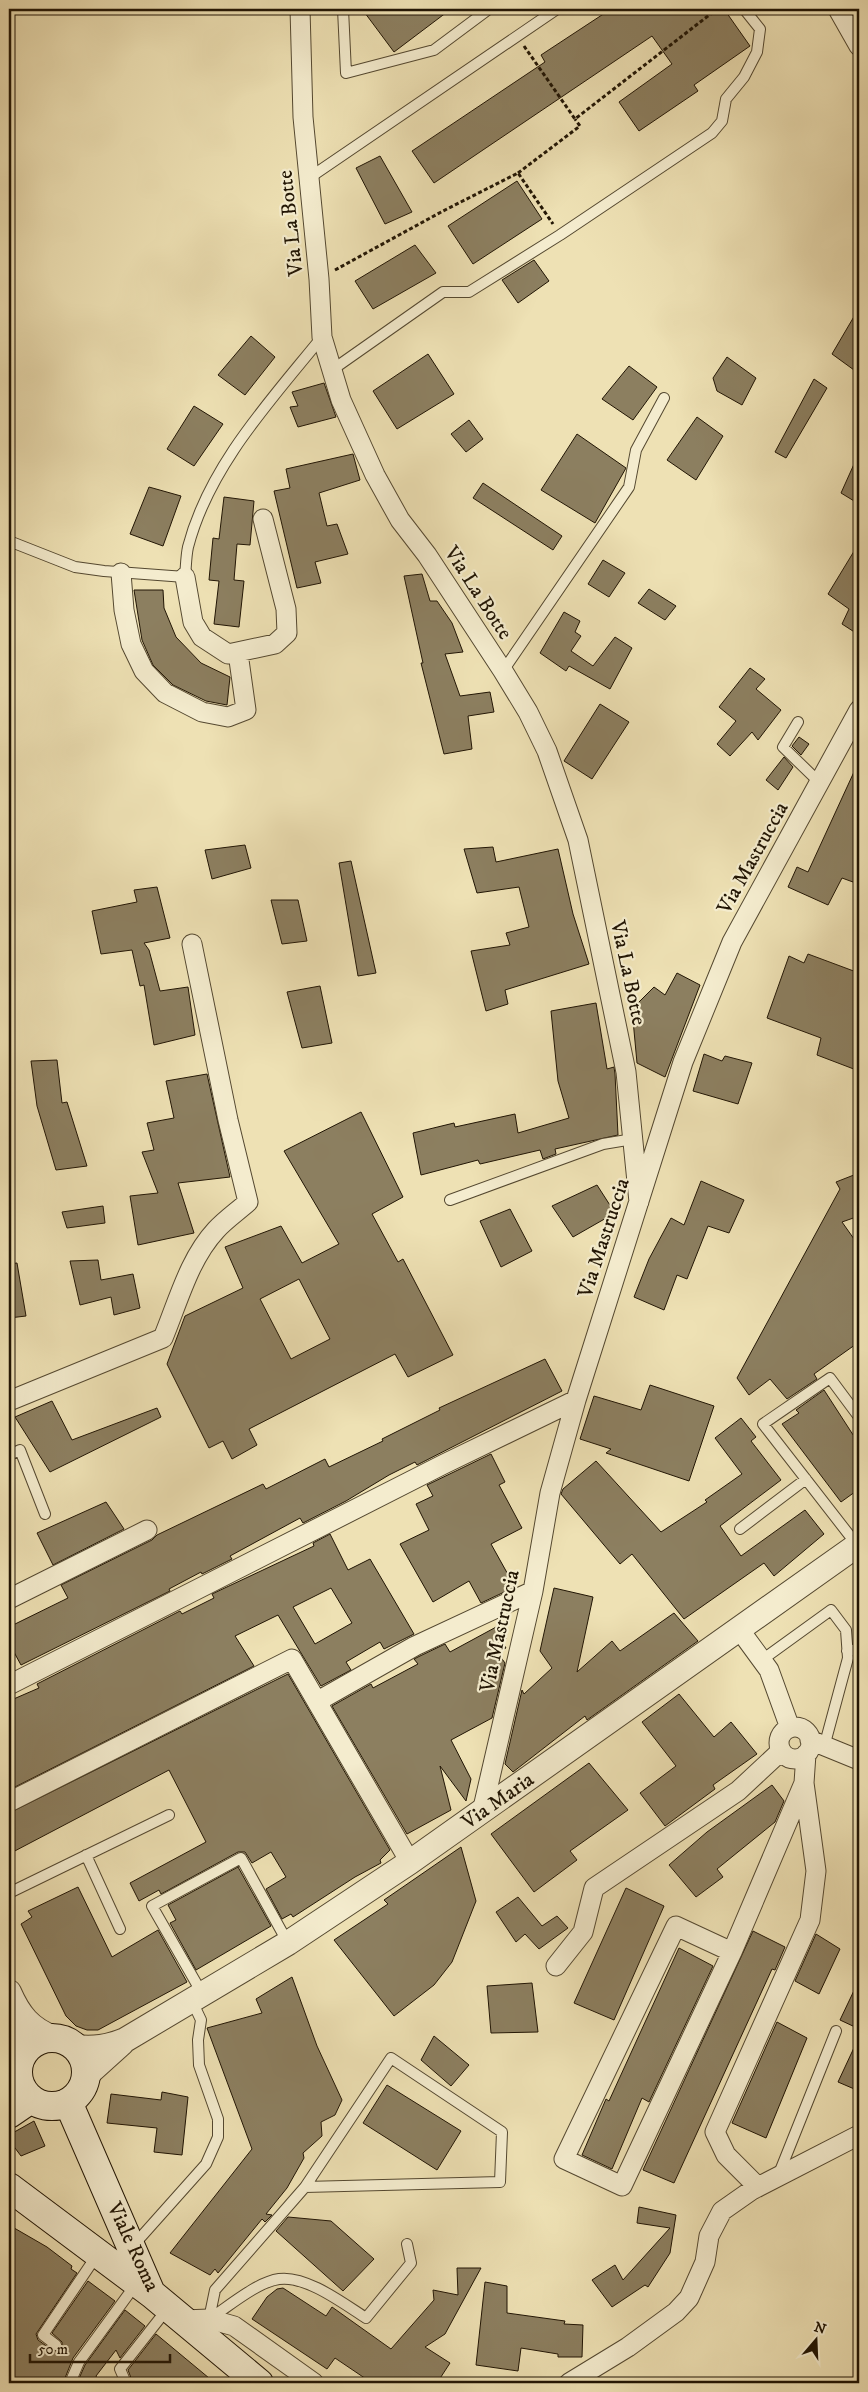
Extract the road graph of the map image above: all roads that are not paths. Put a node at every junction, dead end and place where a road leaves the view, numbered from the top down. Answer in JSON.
{"nodes":[{"id":1,"x":300,"y":9,"type":"edge"},
{"id":2,"x":343,"y":9,"type":"edge"},
{"id":3,"x":489,"y":9,"type":"edge"},
{"id":4,"x":557,"y":9,"type":"edge"},
{"id":5,"x":744,"y":9,"type":"edge"},
{"id":6,"x":838,"y":9,"type":"edge"},
{"id":7,"x":859,"y":46,"type":"edge"},
{"id":8,"x":309,"y":178,"type":"junction"},
{"id":9,"x":322,"y":337,"type":"junction"},
{"id":10,"x":332,"y":370,"type":"junction"},
{"id":11,"x":664,"y":398,"type":"dead end"},
{"id":12,"x":263,"y":519,"type":"dead end"},
{"id":13,"x":9,"y":541,"type":"edge"},
{"id":14,"x":121,"y":573,"type":"junction"},
{"id":15,"x":186,"y":577,"type":"junction"},
{"id":16,"x":238,"y":653,"type":"junction"},
{"id":17,"x":503,"y":670,"type":"junction"},
{"id":18,"x":859,"y":710,"type":"edge"},
{"id":19,"x":798,"y":722,"type":"dead end"},
{"id":20,"x":820,"y":783,"type":"junction"},
{"id":21,"x":192,"y":944,"type":"dead end"},
{"id":22,"x":632,"y":1139,"type":"junction"},
{"id":23,"x":450,"y":1200,"type":"dead end"},
{"id":24,"x":639,"y":1202,"type":"junction"},
{"id":25,"x":576,"y":1400,"type":"junction"},
{"id":26,"x":9,"y":1401,"type":"edge"},
{"id":27,"x":859,"y":1417,"type":"edge"},
{"id":28,"x":9,"y":1455,"type":"edge"},
{"id":29,"x":806,"y":1479,"type":"junction"},
{"id":30,"x":45,"y":1514,"type":"dead end"},
{"id":31,"x":147,"y":1530,"type":"dead end"},
{"id":32,"x":740,"y":1530,"type":"dead end"},
{"id":33,"x":858,"y":1544,"type":"edge"},
{"id":34,"x":533,"y":1591,"type":"junction"},
{"id":35,"x":9,"y":1599,"type":"edge"},
{"id":36,"x":739,"y":1629,"type":"junction"},
{"id":37,"x":859,"y":1649,"type":"edge"},
{"id":38,"x":847,"y":1651,"type":"junction"},
{"id":39,"x":762,"y":1660,"type":"junction"},
{"id":40,"x":9,"y":1685,"type":"edge"},
{"id":41,"x":318,"y":1701,"type":"junction"},
{"id":42,"x":790,"y":1728,"type":"junction"},
{"id":43,"x":813,"y":1747,"type":"junction"},
{"id":44,"x":781,"y":1751,"type":"junction"},
{"id":45,"x":859,"y":1760,"type":"edge"},
{"id":46,"x":804,"y":1784,"type":"junction"},
{"id":47,"x":9,"y":1802,"type":"edge"},
{"id":48,"x":482,"y":1812,"type":"junction"},
{"id":49,"x":169,"y":1815,"type":"dead end"},
{"id":50,"x":86,"y":1855,"type":"junction"},
{"id":51,"x":410,"y":1862,"type":"junction"},
{"id":52,"x":9,"y":1893,"type":"edge"},
{"id":53,"x":120,"y":1929,"type":"dead end"},
{"id":54,"x":288,"y":1943,"type":"junction"},
{"id":55,"x":732,"y":1952,"type":"junction"},
{"id":56,"x":556,"y":1966,"type":"dead end"},
{"id":57,"x":197,"y":1998,"type":"junction"},
{"id":58,"x":13,"y":2002,"type":"edge"},
{"id":59,"x":836,"y":2031,"type":"dead end"},
{"id":60,"x":125,"y":2040,"type":"junction"},
{"id":61,"x":65,"y":2043,"type":"junction"},
{"id":62,"x":15,"y":2069,"type":"edge"},
{"id":63,"x":85,"y":2080,"type":"junction"},
{"id":64,"x":31,"y":2099,"type":"junction"},
{"id":65,"x":68,"y":2102,"type":"junction"},
{"id":66,"x":9,"y":2114,"type":"edge"},
{"id":67,"x":859,"y":2135,"type":"edge"},
{"id":68,"x":778,"y":2176,"type":"junction"},
{"id":69,"x":9,"y":2187,"type":"edge"},
{"id":70,"x":305,"y":2187,"type":"junction"},
{"id":71,"x":758,"y":2187,"type":"junction"},
{"id":72,"x":407,"y":2244,"type":"dead end"},
{"id":73,"x":132,"y":2248,"type":"junction"},
{"id":74,"x":98,"y":2254,"type":"junction"},
{"id":75,"x":170,"y":2305,"type":"junction"},
{"id":76,"x":56,"y":2345,"type":"dead end"},
{"id":77,"x":247,"y":2379,"type":"edge"},
{"id":78,"x":70,"y":2383,"type":"edge"},
{"id":79,"x":126,"y":2383,"type":"edge"},
{"id":80,"x":314,"y":2383,"type":"edge"},
{"id":81,"x":569,"y":2383,"type":"edge"}],
"edges":[{"from":1,"to":8,"type":"street","name":"Via La Botte"},
{"from":2,"to":3,"type":"lane"},
{"from":4,"to":8,"type":"lane"},
{"from":5,"to":10,"type":"lane"},
{"from":6,"to":7,"type":"street"},
{"from":8,"to":9,"type":"street","name":"Via La Botte"},
{"from":9,"to":10,"type":"street","name":"Via La Botte"},
{"from":9,"to":15,"type":"lane"},
{"from":10,"to":17,"type":"street","name":"Via La Botte"},
{"from":11,"to":17,"type":"lane"},
{"from":12,"to":16,"type":"street"},
{"from":13,"to":14,"type":"lane"},
{"from":14,"to":15,"type":"lane"},
{"from":14,"to":16,"type":"street"},
{"from":15,"to":16,"type":"street"},
{"from":17,"to":22,"type":"street","name":"Via La Botte"},
{"from":18,"to":20,"type":"street","name":"Via Mastruccia"},
{"from":19,"to":20,"type":"lane"},
{"from":20,"to":24,"type":"street","name":"Via Mastruccia"},
{"from":21,"to":26,"type":"street"},
{"from":22,"to":23,"type":"lane"},
{"from":22,"to":24,"type":"street","name":"Via La Botte"},
{"from":24,"to":25,"type":"street","name":"Via Mastruccia"},
{"from":25,"to":34,"type":"street","name":"Via Mastruccia"},
{"from":25,"to":40,"type":"street"},
{"from":27,"to":29,"type":"lane"},
{"from":28,"to":30,"type":"lane"},
{"from":29,"to":32,"type":"lane"},
{"from":29,"to":33,"type":"lane"},
{"from":31,"to":35,"type":"street"},
{"from":33,"to":36,"type":"street","name":"Via Maria"},
{"from":34,"to":41,"type":"street"},
{"from":34,"to":48,"type":"street","name":"Via Mastruccia"},
{"from":36,"to":39,"type":"street"},
{"from":36,"to":48,"type":"street","name":"Via Maria"},
{"from":37,"to":38,"type":"lane"},
{"from":38,"to":39,"type":"lane"},
{"from":38,"to":43,"type":"lane"},
{"from":39,"to":42,"type":"street"},
{"from":41,"to":47,"type":"street"},
{"from":41,"to":51,"type":"street"},
{"from":42,"to":43,"type":"street"},
{"from":42,"to":44,"type":"street"},
{"from":43,"to":44,"type":"street"},
{"from":43,"to":45,"type":"street"},
{"from":43,"to":46,"type":"street"},
{"from":44,"to":56,"type":"street"},
{"from":46,"to":55,"type":"street"},
{"from":46,"to":71,"type":"street"},
{"from":48,"to":51,"type":"street","name":"Via Maria"},
{"from":49,"to":50,"type":"lane"},
{"from":50,"to":52,"type":"lane"},
{"from":50,"to":53,"type":"lane"},
{"from":51,"to":54,"type":"street","name":"Via Maria"},
{"from":54,"to":57,"type":"street","name":"Via Maria"},
{"from":54,"to":57,"type":"lane"},
{"from":55,"to":55,"type":"street"},
{"from":57,"to":60,"type":"street","name":"Via Maria"},
{"from":57,"to":73,"type":"lane"},
{"from":58,"to":61,"type":"street"},
{"from":58,"to":62,"type":"street"},
{"from":59,"to":68,"type":"lane"},
{"from":60,"to":61,"type":"street"},
{"from":60,"to":63,"type":"street"},
{"from":61,"to":62,"type":"main road"},
{"from":61,"to":63,"type":"main road"},
{"from":62,"to":64,"type":"main road"},
{"from":63,"to":65,"type":"main road"},
{"from":64,"to":65,"type":"main road"},
{"from":64,"to":66,"type":"main road"},
{"from":65,"to":73,"type":"main road","name":"Viale Roma"},
{"from":67,"to":68,"type":"street"},
{"from":68,"to":71,"type":"street"},
{"from":69,"to":74,"type":"main road"},
{"from":70,"to":70,"type":"lane"},
{"from":70,"to":75,"type":"lane"},
{"from":71,"to":81,"type":"street"},
{"from":72,"to":75,"type":"lane"},
{"from":73,"to":75,"type":"main road","name":"Viale Roma"},
{"from":74,"to":75,"type":"main road"},
{"from":74,"to":76,"type":"lane"},
{"from":75,"to":77,"type":"main road","name":"Viale Roma"},
{"from":75,"to":78,"type":"lane"},
{"from":75,"to":79,"type":"lane"},
{"from":75,"to":80,"type":"street"}]}
